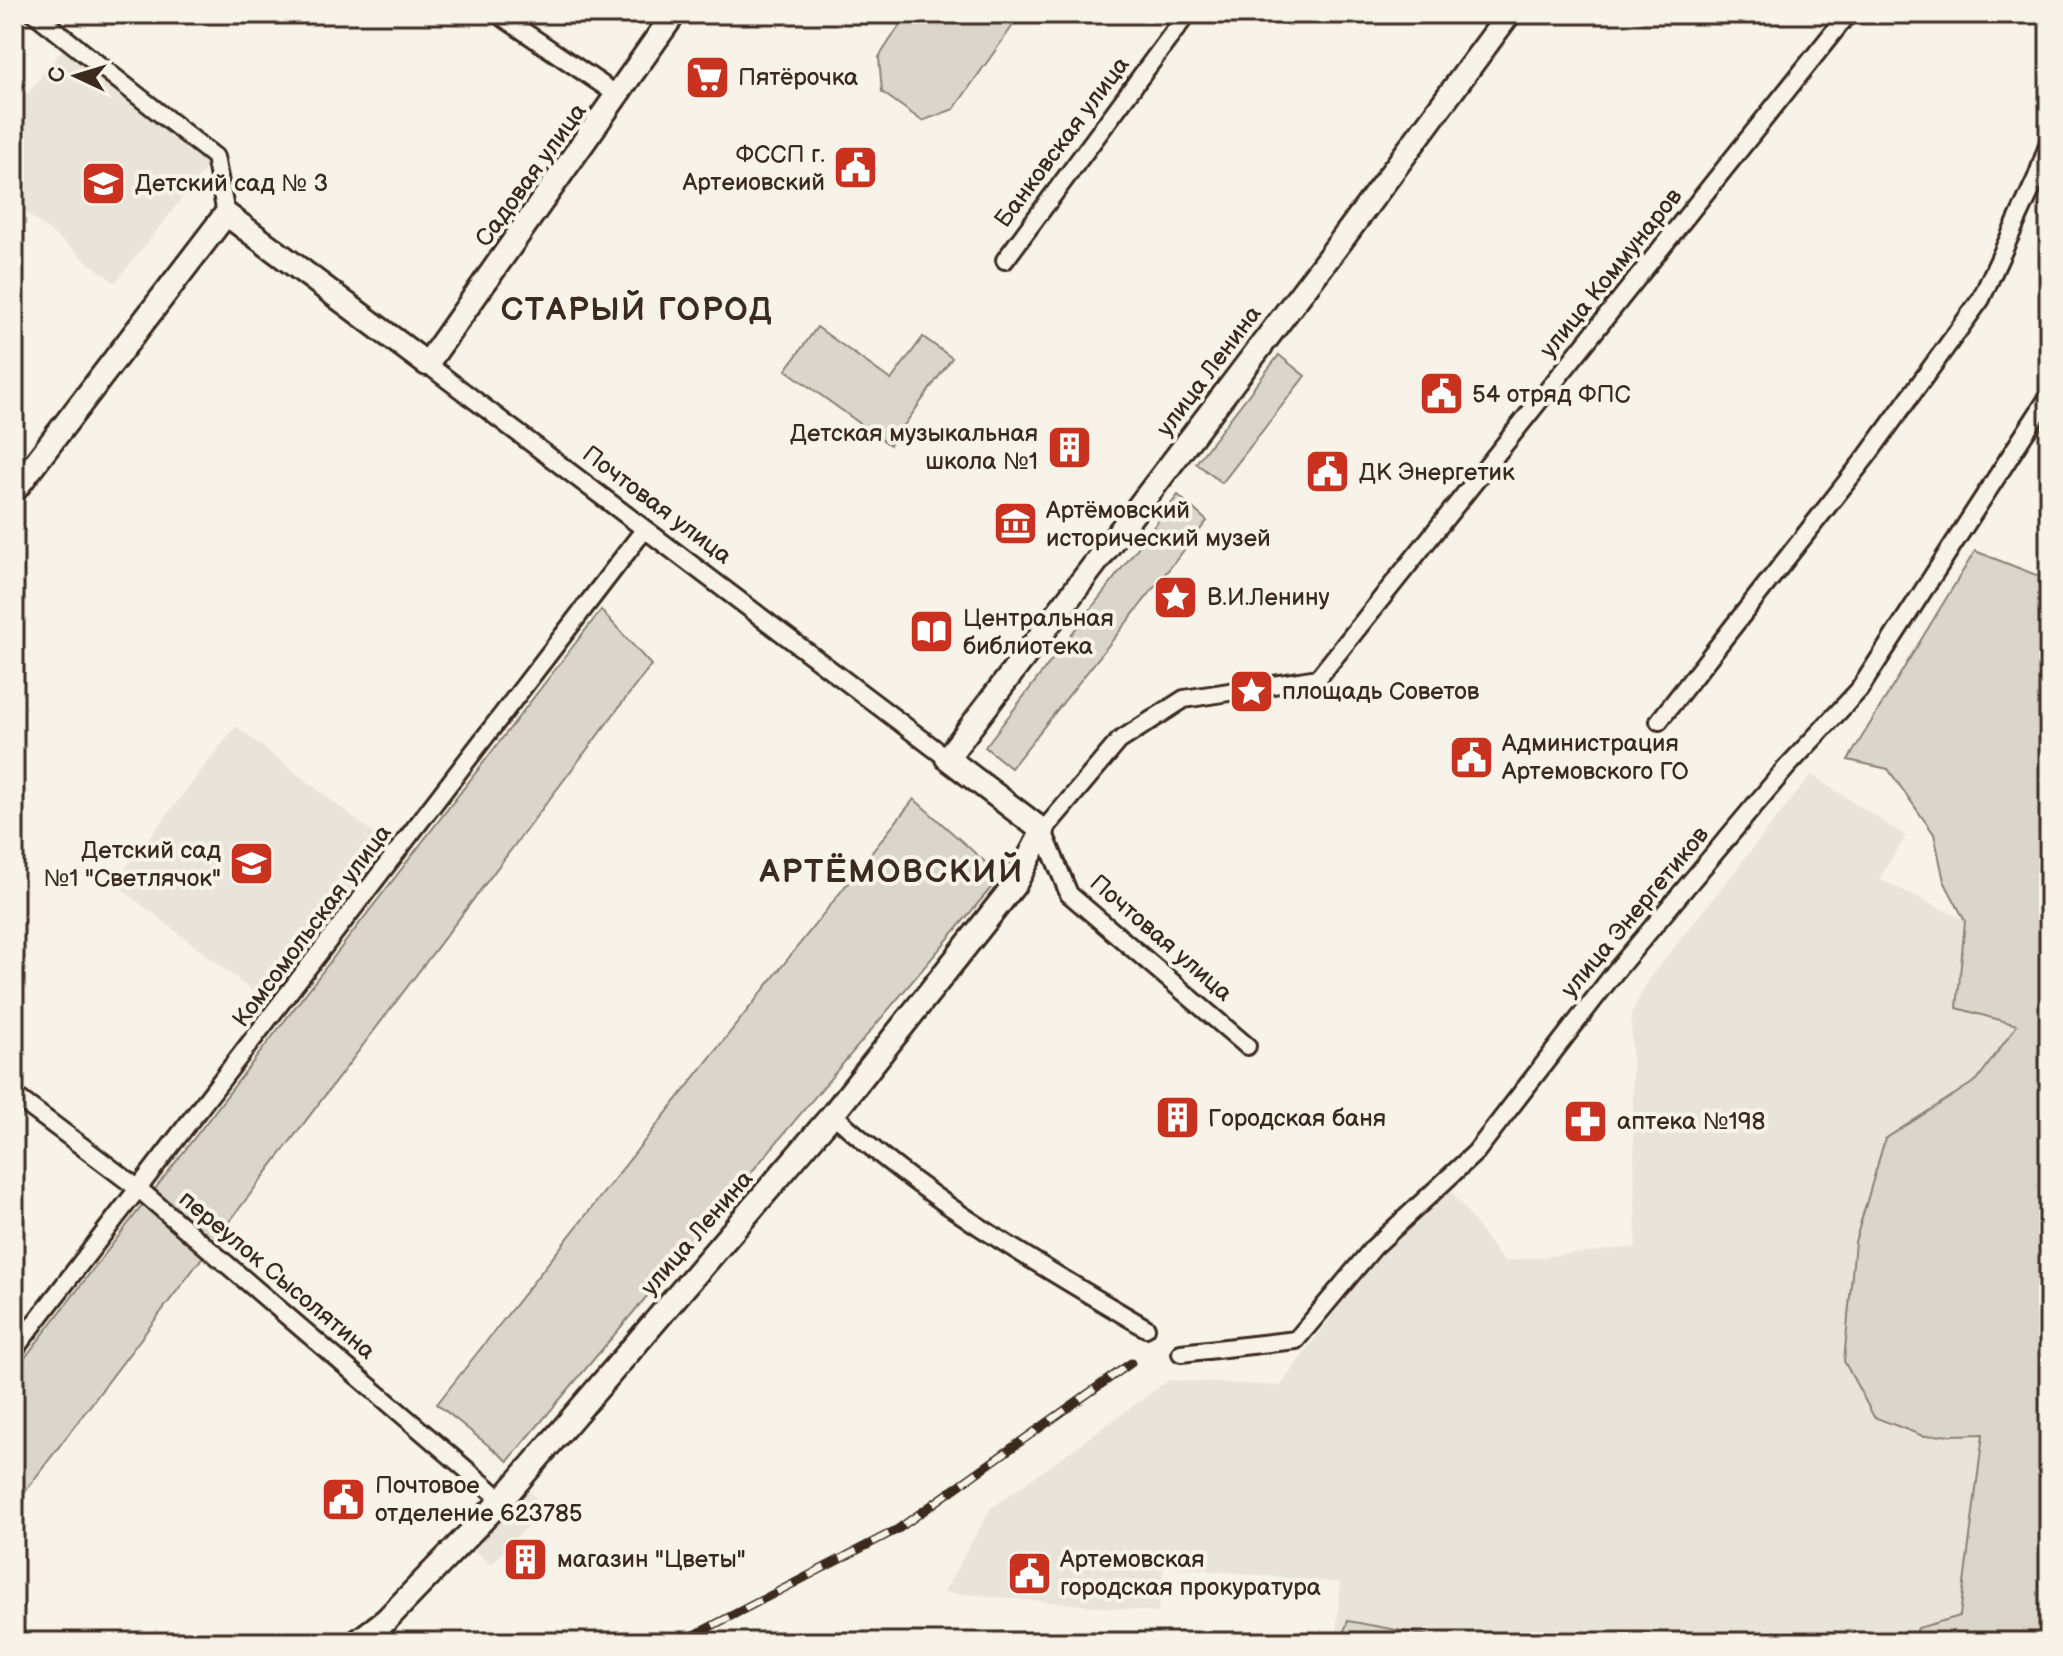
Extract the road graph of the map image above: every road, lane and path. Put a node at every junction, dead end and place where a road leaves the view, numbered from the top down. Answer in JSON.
{"nodes":[{"id":1,"x":35,"y":14,"type":"edge"},
{"id":2,"x":498,"y":14,"type":"edge"},
{"id":3,"x":674,"y":14,"type":"edge"},
{"id":4,"x":1187,"y":14,"type":"edge"},
{"id":5,"x":1509,"y":14,"type":"edge"},
{"id":6,"x":1848,"y":14,"type":"edge"},
{"id":7,"x":619,"y":96,"type":"junction"},
{"id":8,"x":2049,"y":142,"type":"edge"},
{"id":9,"x":226,"y":214,"type":"junction"},
{"id":10,"x":1005,"y":260,"type":"dead end"},
{"id":11,"x":427,"y":364,"type":"junction"},
{"id":12,"x":2049,"y":396,"type":"edge"},
{"id":13,"x":14,"y":491,"type":"edge"},
{"id":14,"x":644,"y":530,"type":"junction"},
{"id":15,"x":1659,"y":721,"type":"dead end"},
{"id":16,"x":947,"y":758,"type":"junction"},
{"id":17,"x":1043,"y":831,"type":"junction"},
{"id":18,"x":1247,"y":1046,"type":"dead end"},
{"id":19,"x":14,"y":1095,"type":"edge"},
{"id":20,"x":833,"y":1114,"type":"junction"},
{"id":21,"x":140,"y":1190,"type":"junction"},
{"id":22,"x":1146,"y":1328,"type":"dead end"},
{"id":23,"x":14,"y":1350,"type":"edge"},
{"id":24,"x":1181,"y":1353,"type":"dead end"},
{"id":25,"x":502,"y":1500,"type":"junction"},
{"id":26,"x":357,"y":1642,"type":"edge"}],
"edges":[{"from":1,"to":9,"type":"street"},
{"from":2,"to":7,"type":"street"},
{"from":3,"to":7,"type":"street","name":"Садовая улица"},
{"from":4,"to":10,"type":"street","name":"Банковская улица"},
{"from":5,"to":16,"type":"street","name":"улица Ленина"},
{"from":6,"to":17,"type":"street","name":"улица Коммунаров"},
{"from":7,"to":11,"type":"street","name":"Садовая улица"},
{"from":8,"to":15,"type":"street"},
{"from":9,"to":11,"type":"street","name":"Почтовая улица"},
{"from":9,"to":13,"type":"street"},
{"from":11,"to":14,"type":"street","name":"Почтовая улица"},
{"from":12,"to":24,"type":"street","name":"улица Энергетиков"},
{"from":14,"to":16,"type":"street","name":"Почтовая улица"},
{"from":14,"to":21,"type":"street","name":"Комсомольская улица"},
{"from":16,"to":17,"type":"street","name":"Почтовая улица"},
{"from":17,"to":18,"type":"street","name":"Почтовая улица"},
{"from":17,"to":20,"type":"street","name":"улица Ленина"},
{"from":19,"to":21,"type":"street","name":"переулок Сысолятина"},
{"from":20,"to":22,"type":"street"},
{"from":20,"to":25,"type":"street","name":"улица Ленина"},
{"from":21,"to":23,"type":"street","name":"Комсомольская улица"},
{"from":21,"to":25,"type":"street","name":"переулок Сысолятина"},
{"from":25,"to":26,"type":"street","name":"улица Ленина"}]}
